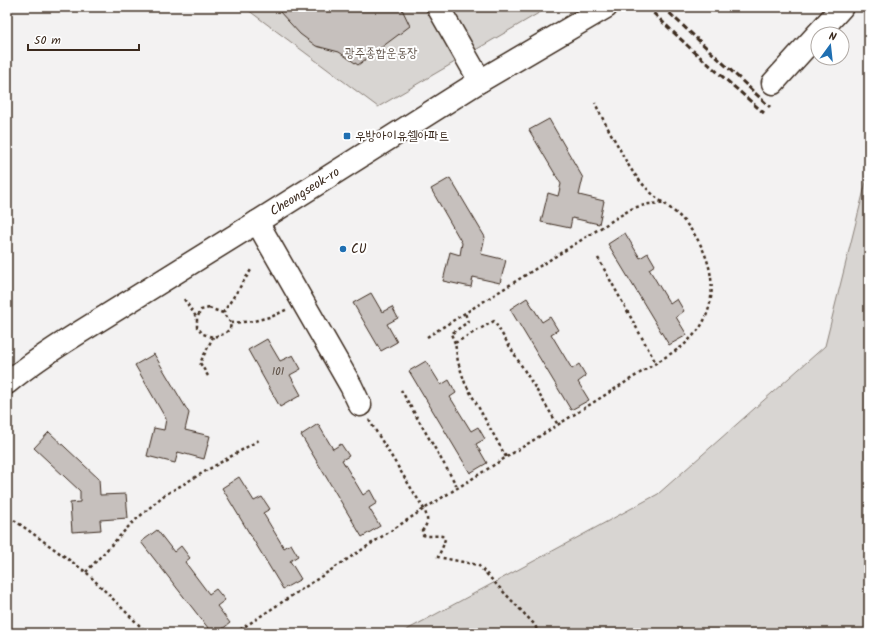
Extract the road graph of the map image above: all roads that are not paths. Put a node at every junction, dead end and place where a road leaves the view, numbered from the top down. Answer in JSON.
{"nodes":[{"id":1,"x":438,"y":7,"type":"edge"},
{"id":2,"x":606,"y":7,"type":"edge"},
{"id":3,"x":842,"y":7,"type":"edge"},
{"id":4,"x":480,"y":81,"type":"junction"},
{"id":5,"x":773,"y":83,"type":"dead end"},
{"id":6,"x":257,"y":222,"type":"junction"},
{"id":7,"x":7,"y":383,"type":"edge"},
{"id":8,"x":360,"y":405,"type":"road end"}],
"edges":[{"from":1,"to":4,"type":"street"},
{"from":2,"to":4,"type":"street","name":"Cheongseok-ro"},
{"from":3,"to":5,"type":"street"},
{"from":4,"to":6,"type":"street","name":"Cheongseok-ro"},
{"from":6,"to":7,"type":"street","name":"Cheongseok-ro"},
{"from":6,"to":8,"type":"street"}]}
